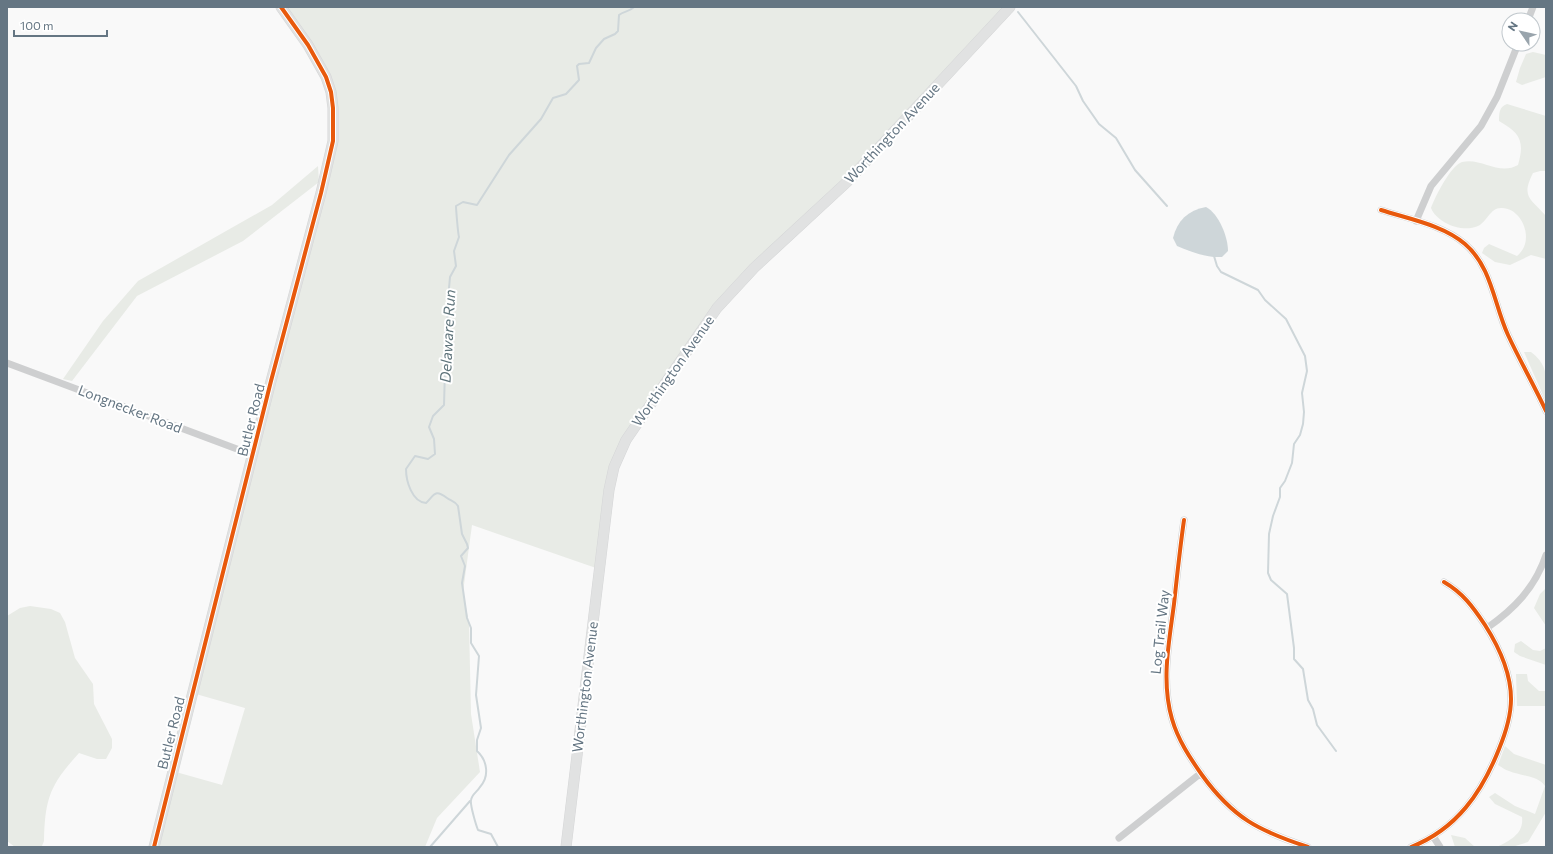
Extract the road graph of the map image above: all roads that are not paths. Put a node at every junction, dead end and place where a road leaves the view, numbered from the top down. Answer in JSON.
{"nodes":[{"id":1,"x":281,"y":7,"type":"edge"},
{"id":2,"x":1010,"y":7,"type":"edge"},
{"id":3,"x":1515,"y":52,"type":"edge"},
{"id":4,"x":1381,"y":210,"type":"dead end"},
{"id":5,"x":1416,"y":221,"type":"junction"},
{"id":6,"x":7,"y":363,"type":"edge"},
{"id":7,"x":1546,"y":412,"type":"edge"},
{"id":8,"x":253,"y":455,"type":"junction"},
{"id":9,"x":1184,"y":520,"type":"dead end"},
{"id":10,"x":1546,"y":555,"type":"edge"},
{"id":11,"x":1444,"y":582,"type":"dead end"},
{"id":12,"x":1487,"y":628,"type":"junction"},
{"id":13,"x":1201,"y":773,"type":"junction"},
{"id":14,"x":1433,"y":836,"type":"junction"},
{"id":15,"x":1119,"y":838,"type":"dead end"},
{"id":16,"x":154,"y":847,"type":"edge"},
{"id":17,"x":566,"y":847,"type":"edge"},
{"id":18,"x":1308,"y":847,"type":"edge"},
{"id":19,"x":1411,"y":847,"type":"edge"},
{"id":20,"x":1440,"y":847,"type":"edge"}],
"edges":[{"from":1,"to":8,"type":"main road","name":"Butler Road"},
{"from":2,"to":17,"type":"main road","name":"Worthington Avenue"},
{"from":3,"to":5,"type":"street"},
{"from":4,"to":5,"type":"street"},
{"from":5,"to":7,"type":"street"},
{"from":6,"to":8,"type":"street","name":"Longnecker Road"},
{"from":8,"to":16,"type":"main road","name":"Butler Road"},
{"from":9,"to":13,"type":"street","name":"Log Trail Way"},
{"from":10,"to":12,"type":"street"},
{"from":11,"to":12,"type":"street"},
{"from":12,"to":14,"type":"street"},
{"from":13,"to":15,"type":"street"},
{"from":13,"to":18,"type":"street","name":"Log Trail Way"},
{"from":14,"to":19,"type":"street"},
{"from":14,"to":20,"type":"street"}]}
